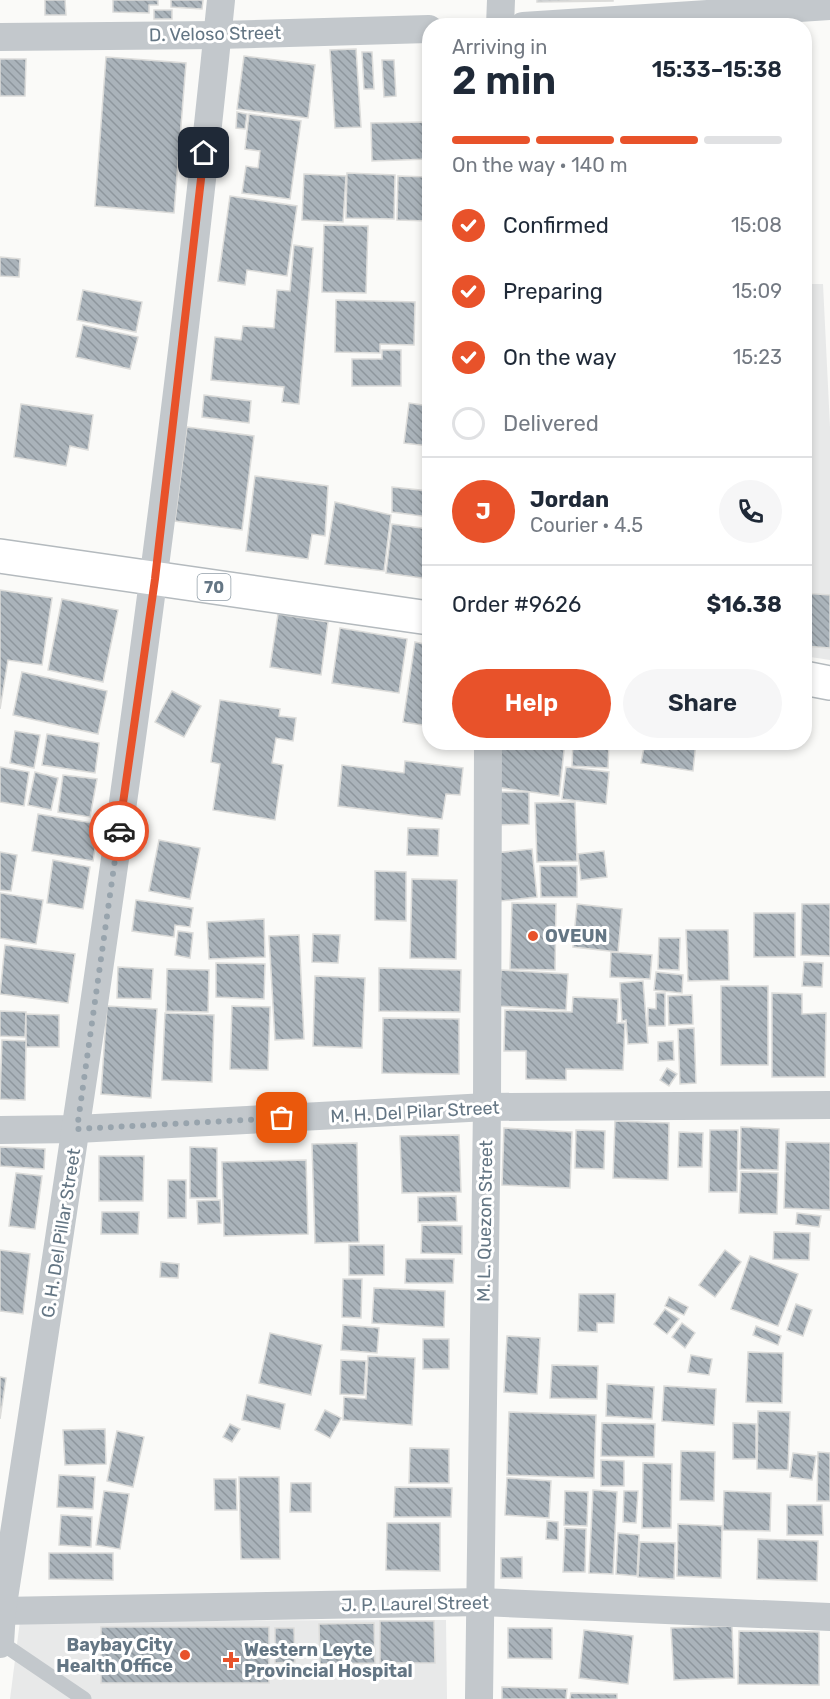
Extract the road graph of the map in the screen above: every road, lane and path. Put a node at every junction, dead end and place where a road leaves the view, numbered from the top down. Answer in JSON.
{"nodes":[{"id":1,"x":221,"y":0,"type":"edge"},
{"id":2,"x":501,"y":0,"type":"edge"},
{"id":3,"x":830,"y":6,"type":"edge"},
{"id":4,"x":500,"y":18,"type":"edge"},
{"id":5,"x":646,"y":18,"type":"edge"},
{"id":6,"x":422,"y":29,"type":"edge"},
{"id":7,"x":218,"y":35,"type":"junction"},
{"id":8,"x":0,"y":37,"type":"edge"},
{"id":9,"x":0,"y":556,"type":"edge"},
{"id":10,"x":155,"y":579,"type":"junction"},
{"id":11,"x":422,"y":617,"type":"edge"},
{"id":12,"x":812,"y":680,"type":"edge"},
{"id":13,"x":830,"y":683,"type":"edge"},
{"id":14,"x":488,"y":750,"type":"edge"},
{"id":15,"x":830,"y":1105,"type":"edge"},
{"id":16,"x":486,"y":1107,"type":"junction"},
{"id":17,"x":77,"y":1129,"type":"junction"},
{"id":18,"x":0,"y":1130,"type":"edge"},
{"id":19,"x":481,"y":1602,"type":"junction"},
{"id":20,"x":1,"y":1611,"type":"edge"},
{"id":21,"x":830,"y":1617,"type":"edge"},
{"id":22,"x":0,"y":1643,"type":"edge"},
{"id":23,"x":84,"y":1699,"type":"edge"},
{"id":24,"x":479,"y":1699,"type":"edge"}],
"edges":[{"from":1,"to":7,"type":"street","name":"G. H. Del Pillar Street"},
{"from":2,"to":4,"type":"street"},
{"from":3,"to":5,"type":"street"},
{"from":6,"to":7,"type":"street","name":"D. Veloso Street"},
{"from":7,"to":8,"type":"street","name":"D. Veloso Street"},
{"from":7,"to":10,"type":"street","name":"G. H. Del Pillar Street"},
{"from":9,"to":10,"type":"main road","number":"70"},
{"from":10,"to":11,"type":"main road","number":"70"},
{"from":10,"to":17,"type":"street","name":"G. H. Del Pillar Street"},
{"from":12,"to":13,"type":"main road"},
{"from":14,"to":16,"type":"street","name":"M. L. Quezon Street"},
{"from":15,"to":16,"type":"street","name":"M. H. Del Pilar Street"},
{"from":16,"to":17,"type":"street","name":"M. H. Del Pilar Street"},
{"from":16,"to":19,"type":"street","name":"M. L. Quezon Street"},
{"from":17,"to":18,"type":"street","name":"M. H. Del Pilar Street"},
{"from":17,"to":20,"type":"street","name":"G. H. Del Pillar Street"},
{"from":19,"to":20,"type":"street","name":"J. P. Laurel Street"},
{"from":19,"to":21,"type":"street","name":"J. P. Laurel Street"},
{"from":19,"to":24,"type":"street","name":"M. L. Quezon Street"},
{"from":20,"to":22,"type":"street","name":"G. H. Del Pillar Street"},
{"from":22,"to":23,"type":"lane"}]}
